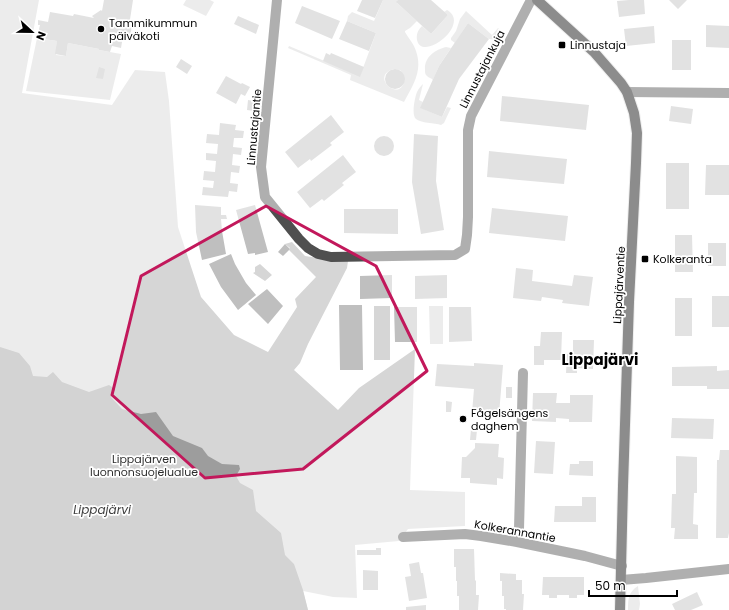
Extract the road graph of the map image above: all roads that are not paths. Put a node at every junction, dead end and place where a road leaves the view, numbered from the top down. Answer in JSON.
{"nodes":[{"id":1,"x":277,"y":0,"type":"edge"},
{"id":2,"x":530,"y":0,"type":"edge"},
{"id":3,"x":537,"y":0,"type":"edge"},
{"id":4,"x":627,"y":92,"type":"junction"},
{"id":5,"x":729,"y":93,"type":"edge"},
{"id":6,"x":465,"y":249,"type":"joint"},
{"id":7,"x":523,"y":373,"type":"dead end"},
{"id":8,"x":403,"y":537,"type":"dead end"},
{"id":9,"x":517,"y":542,"type":"junction"},
{"id":10,"x":622,"y":566,"type":"junction"},
{"id":11,"x":729,"y":569,"type":"edge"},
{"id":12,"x":621,"y":580,"type":"junction"},
{"id":13,"x":620,"y":610,"type":"edge"}],
"edges":[{"from":1,"to":6,"type":"street","name":"Linnustajantie"},
{"from":2,"to":6,"type":"street","name":"Linnustajankuja"},
{"from":3,"to":4,"type":"main road","name":"Lippajärventie"},
{"from":4,"to":5,"type":"street"},
{"from":4,"to":10,"type":"main road","name":"Lippajärventie"},
{"from":7,"to":9,"type":"street"},
{"from":8,"to":9,"type":"street","name":"Kolkerannantie"},
{"from":9,"to":10,"type":"street","name":"Kolkerannantie"},
{"from":10,"to":12,"type":"main road","name":"Lippajärventie"},
{"from":11,"to":12,"type":"street"},
{"from":12,"to":13,"type":"main road","name":"Lippajärventie"}]}
